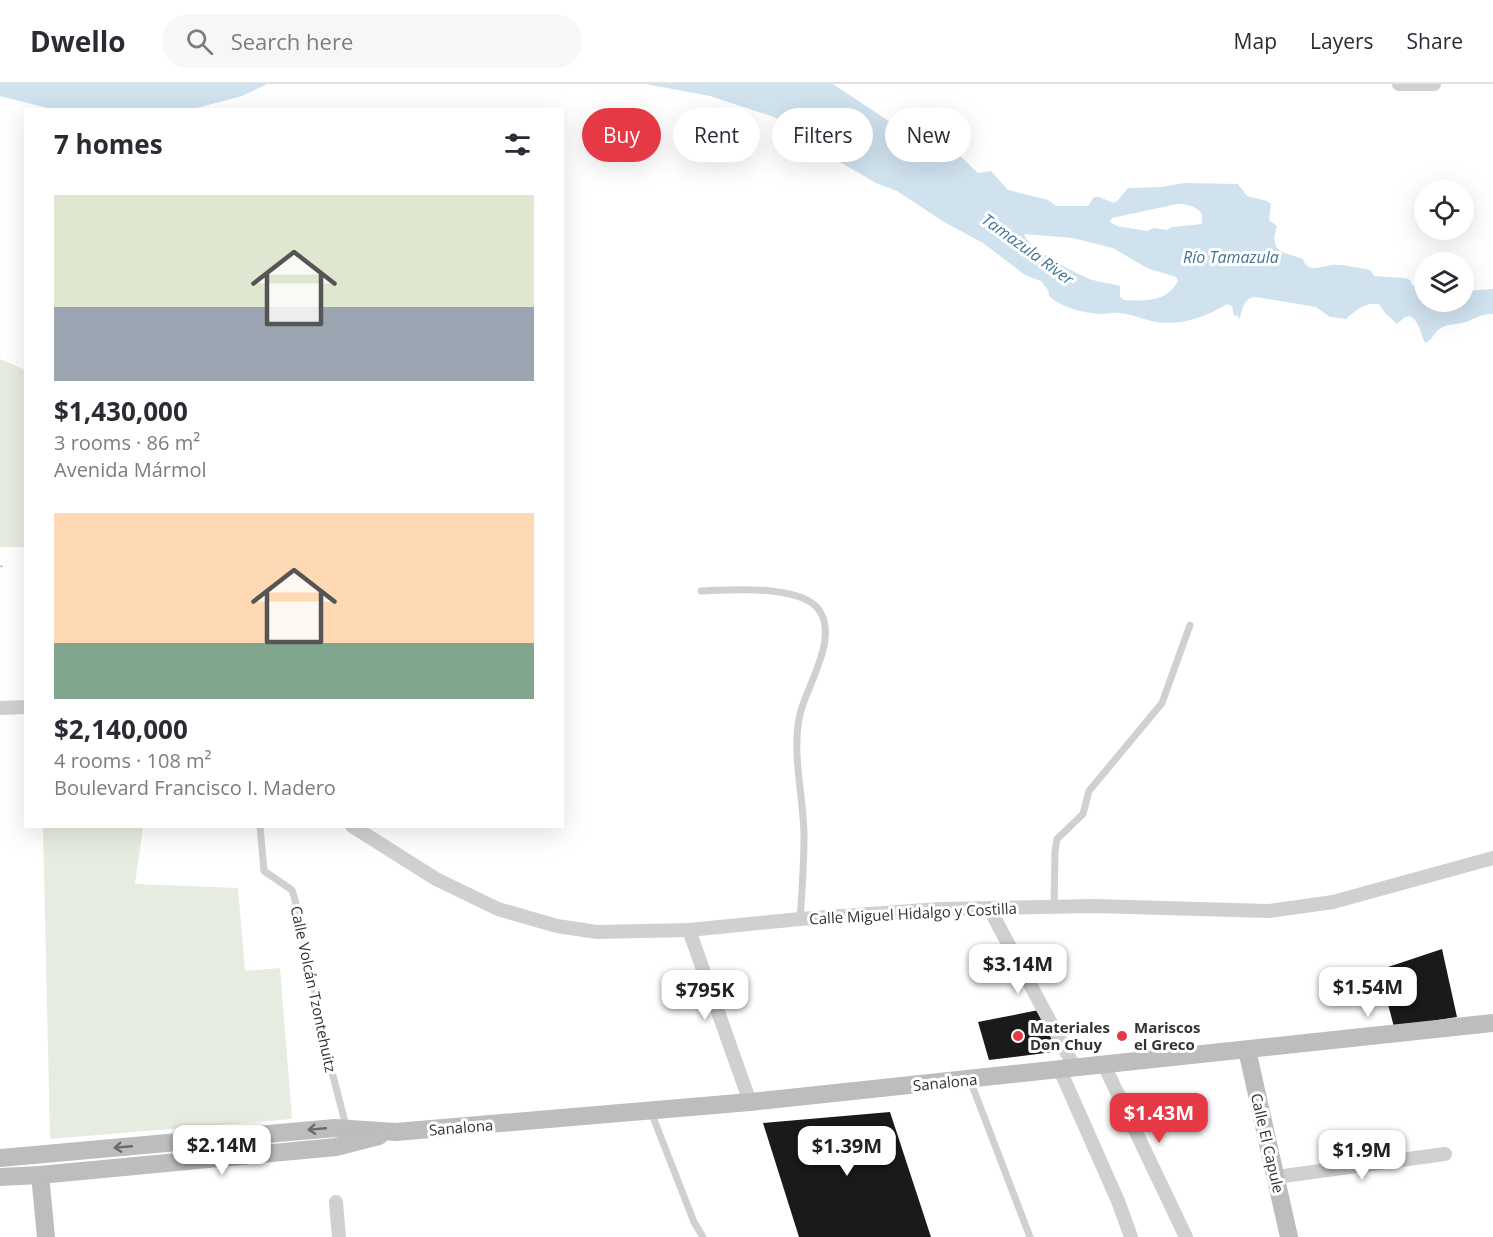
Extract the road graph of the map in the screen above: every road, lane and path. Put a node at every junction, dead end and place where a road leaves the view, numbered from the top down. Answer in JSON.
{"nodes":[{"id":1,"x":1398,"y":84,"type":"edge"},
{"id":2,"x":1434,"y":84,"type":"edge"},
{"id":3,"x":0,"y":566,"type":"edge"},
{"id":4,"x":6,"y":567,"type":"dead end"},
{"id":5,"x":701,"y":591,"type":"dead end"},
{"id":6,"x":1190,"y":625,"type":"dead end"},
{"id":7,"x":24,"y":707,"type":"edge"},
{"id":8,"x":0,"y":708,"type":"edge"},
{"id":9,"x":260,"y":828,"type":"edge"},
{"id":10,"x":355,"y":828,"type":"edge"},
{"id":11,"x":1493,"y":858,"type":"edge"},
{"id":12,"x":1054,"y":906,"type":"junction"},
{"id":13,"x":989,"y":908,"type":"junction"},
{"id":14,"x":800,"y":919,"type":"junction"},
{"id":15,"x":689,"y":930,"type":"junction"},
{"id":16,"x":1493,"y":1023,"type":"edge"},
{"id":17,"x":1247,"y":1050,"type":"junction"},
{"id":18,"x":1104,"y":1065,"type":"junction"},
{"id":19,"x":1067,"y":1069,"type":"junction"},
{"id":20,"x":969,"y":1080,"type":"junction"},
{"id":21,"x":750,"y":1102,"type":"junction"},
{"id":22,"x":650,"y":1111,"type":"junction"},
{"id":23,"x":346,"y":1128,"type":"junction"},
{"id":24,"x":396,"y":1132,"type":"junction"},
{"id":25,"x":209,"y":1139,"type":"junction"},
{"id":26,"x":1445,"y":1154,"type":"dead end"},
{"id":27,"x":0,"y":1158,"type":"edge"},
{"id":28,"x":211,"y":1159,"type":"junction"},
{"id":29,"x":40,"y":1175,"type":"junction"},
{"id":30,"x":0,"y":1177,"type":"edge"},
{"id":31,"x":1276,"y":1177,"type":"junction"},
{"id":32,"x":336,"y":1202,"type":"dead end"},
{"id":33,"x":46,"y":1237,"type":"edge"},
{"id":34,"x":339,"y":1237,"type":"edge"},
{"id":35,"x":703,"y":1237,"type":"edge"},
{"id":36,"x":1030,"y":1237,"type":"edge"},
{"id":37,"x":1131,"y":1237,"type":"edge"},
{"id":38,"x":1186,"y":1237,"type":"edge"},
{"id":39,"x":1289,"y":1237,"type":"edge"}],
"edges":[{"from":1,"to":2,"type":"street"},
{"from":3,"to":4,"type":"path"},
{"from":5,"to":14,"type":"lane"},
{"from":6,"to":12,"type":"lane"},
{"from":7,"to":8,"type":"street"},
{"from":9,"to":23,"type":"lane","name":"Calle Volcán Tzontehuitz"},
{"from":10,"to":15,"type":"street","name":"Calle Miguel Hidalgo y Costilla"},
{"from":11,"to":12,"type":"street","name":"Calle Miguel Hidalgo y Costilla"},
{"from":12,"to":13,"type":"street","name":"Calle Miguel Hidalgo y Costilla"},
{"from":13,"to":14,"type":"street","name":"Calle Miguel Hidalgo y Costilla"},
{"from":13,"to":19,"type":"street"},
{"from":14,"to":15,"type":"street","name":"Calle Miguel Hidalgo y Costilla"},
{"from":15,"to":21,"type":"street"},
{"from":16,"to":17,"type":"main road","name":"Sanalona"},
{"from":17,"to":18,"type":"main road","name":"Sanalona"},
{"from":17,"to":31,"type":"main road","name":"Calle El Capule"},
{"from":18,"to":19,"type":"main road","name":"Sanalona"},
{"from":18,"to":38,"type":"street"},
{"from":19,"to":20,"type":"main road","name":"Sanalona"},
{"from":19,"to":37,"type":"street"},
{"from":20,"to":21,"type":"main road","name":"Sanalona"},
{"from":20,"to":36,"type":"lane"},
{"from":21,"to":22,"type":"main road","name":"Sanalona"},
{"from":22,"to":24,"type":"main road","name":"Sanalona"},
{"from":22,"to":35,"type":"lane"},
{"from":23,"to":24,"type":"main road"},
{"from":23,"to":25,"type":"main road","one_way":true},
{"from":24,"to":28,"type":"main road"},
{"from":25,"to":27,"type":"main road","one_way":true},
{"from":25,"to":28,"type":"main road"},
{"from":26,"to":31,"type":"street"},
{"from":28,"to":29,"type":"main road"},
{"from":29,"to":30,"type":"main road"},
{"from":29,"to":33,"type":"main road"},
{"from":31,"to":39,"type":"main road","name":"Calle El Capule"},
{"from":32,"to":34,"type":"street"}]}
